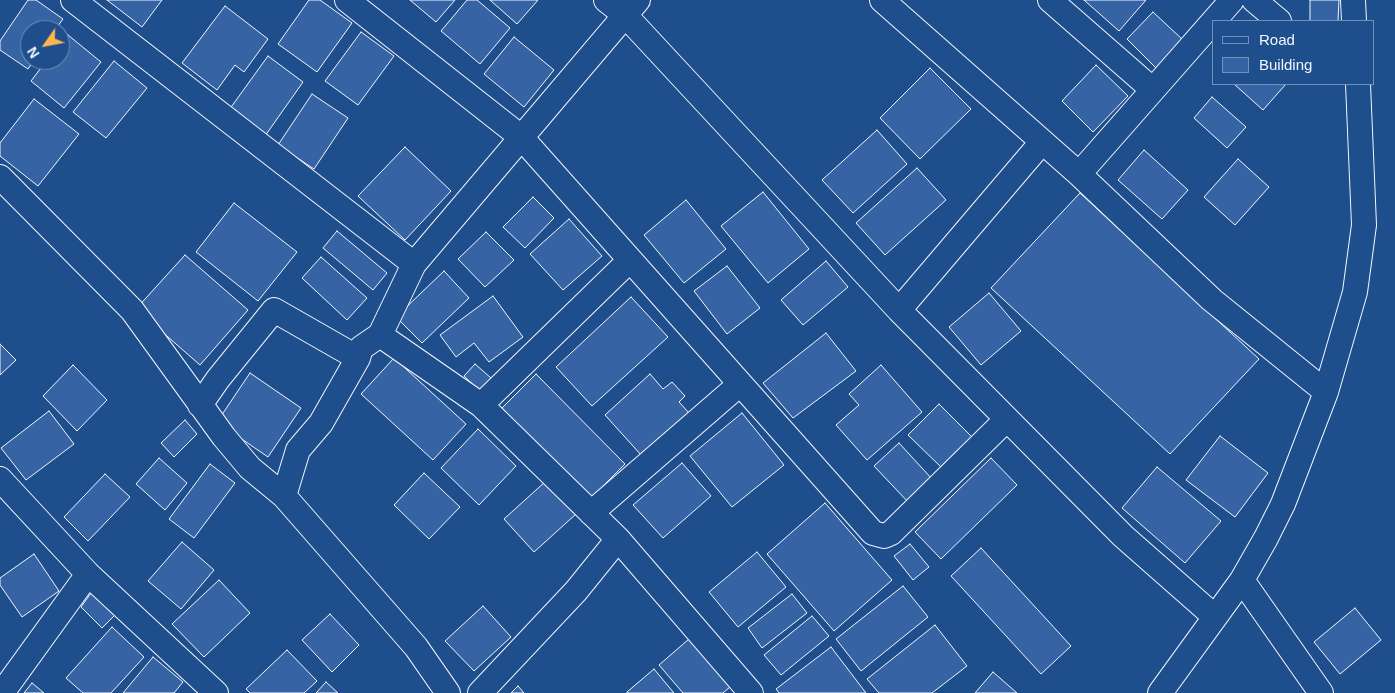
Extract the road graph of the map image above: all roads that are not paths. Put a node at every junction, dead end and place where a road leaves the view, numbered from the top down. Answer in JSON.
{"nodes":[{"id":1,"x":73,"y":0,"type":"edge"},
{"id":2,"x":347,"y":0,"type":"edge"},
{"id":3,"x":606,"y":0,"type":"edge"},
{"id":4,"x":882,"y":0,"type":"edge"},
{"id":5,"x":1050,"y":0,"type":"edge"},
{"id":6,"x":1232,"y":0,"type":"edge"},
{"id":7,"x":1254,"y":0,"type":"edge"},
{"id":8,"x":1353,"y":0,"type":"edge"},
{"id":9,"x":632,"y":7,"type":"edge"},
{"id":10,"x":1214,"y":20,"type":"edge"},
{"id":11,"x":1278,"y":20,"type":"edge"},
{"id":12,"x":1354,"y":20,"type":"edge"},
{"id":13,"x":1212,"y":23,"type":"edge"},
{"id":14,"x":1356,"y":85,"type":"edge"},
{"id":15,"x":1153,"y":90,"type":"junction"},
{"id":16,"x":521,"y":137,"type":"junction"},
{"id":17,"x":1042,"y":142,"type":"junction"},
{"id":18,"x":1079,"y":174,"type":"junction"},
{"id":19,"x":0,"y":177,"type":"edge"},
{"id":20,"x":630,"y":260,"type":"junction"},
{"id":21,"x":414,"y":264,"type":"junction"},
{"id":22,"x":899,"y":310,"type":"junction"},
{"id":23,"x":380,"y":335,"type":"junction"},
{"id":24,"x":358,"y":358,"type":"junction"},
{"id":25,"x":740,"y":384,"type":"junction"},
{"id":26,"x":1326,"y":392,"type":"junction"},
{"id":27,"x":200,"y":405,"type":"junction"},
{"id":28,"x":481,"y":405,"type":"junction"},
{"id":29,"x":1007,"y":419,"type":"junction"},
{"id":30,"x":0,"y":479,"type":"edge"},
{"id":31,"x":284,"y":496,"type":"junction"},
{"id":32,"x":592,"y":513,"type":"junction"},
{"id":33,"x":618,"y":539,"type":"junction"},
{"id":34,"x":88,"y":574,"type":"junction"},
{"id":35,"x":1242,"y":580,"type":"junction"},
{"id":36,"x":1215,"y":617,"type":"junction"},
{"id":37,"x":0,"y":689,"type":"edge"},
{"id":38,"x":1164,"y":691,"type":"edge"},
{"id":39,"x":2,"y":693,"type":"edge"},
{"id":40,"x":216,"y":693,"type":"edge"},
{"id":41,"x":448,"y":693,"type":"edge"},
{"id":42,"x":480,"y":693,"type":"edge"},
{"id":43,"x":751,"y":693,"type":"edge"},
{"id":44,"x":1321,"y":693,"type":"edge"}],
"edges":[{"from":1,"to":21,"type":"street"},
{"from":2,"to":16,"type":"street"},
{"from":3,"to":9,"type":"street"},
{"from":4,"to":17,"type":"street"},
{"from":5,"to":15,"type":"street"},
{"from":6,"to":10,"type":"street"},
{"from":7,"to":11,"type":"street"},
{"from":8,"to":12,"type":"street"},
{"from":9,"to":16,"type":"street"},
{"from":9,"to":22,"type":"street"},
{"from":13,"to":15,"type":"street"},
{"from":14,"to":26,"type":"street"},
{"from":15,"to":18,"type":"street"},
{"from":16,"to":20,"type":"street"},
{"from":16,"to":21,"type":"street"},
{"from":17,"to":18,"type":"street"},
{"from":17,"to":22,"type":"street"},
{"from":18,"to":26,"type":"street"},
{"from":19,"to":27,"type":"street"},
{"from":20,"to":25,"type":"street"},
{"from":20,"to":28,"type":"street"},
{"from":21,"to":23,"type":"street"},
{"from":22,"to":29,"type":"street"},
{"from":23,"to":24,"type":"street"},
{"from":23,"to":28,"type":"street"},
{"from":24,"to":27,"type":"street"},
{"from":24,"to":31,"type":"street"},
{"from":25,"to":29,"type":"street"},
{"from":25,"to":32,"type":"street"},
{"from":26,"to":35,"type":"street"},
{"from":27,"to":31,"type":"street"},
{"from":28,"to":32,"type":"street"},
{"from":29,"to":36,"type":"street"},
{"from":30,"to":34,"type":"street"},
{"from":31,"to":41,"type":"street"},
{"from":32,"to":33,"type":"street"},
{"from":33,"to":42,"type":"street"},
{"from":33,"to":43,"type":"street"},
{"from":34,"to":39,"type":"street"},
{"from":34,"to":40,"type":"street"},
{"from":35,"to":36,"type":"street"},
{"from":35,"to":44,"type":"street"},
{"from":36,"to":38,"type":"street"},
{"from":37,"to":39,"type":"street"}]}
